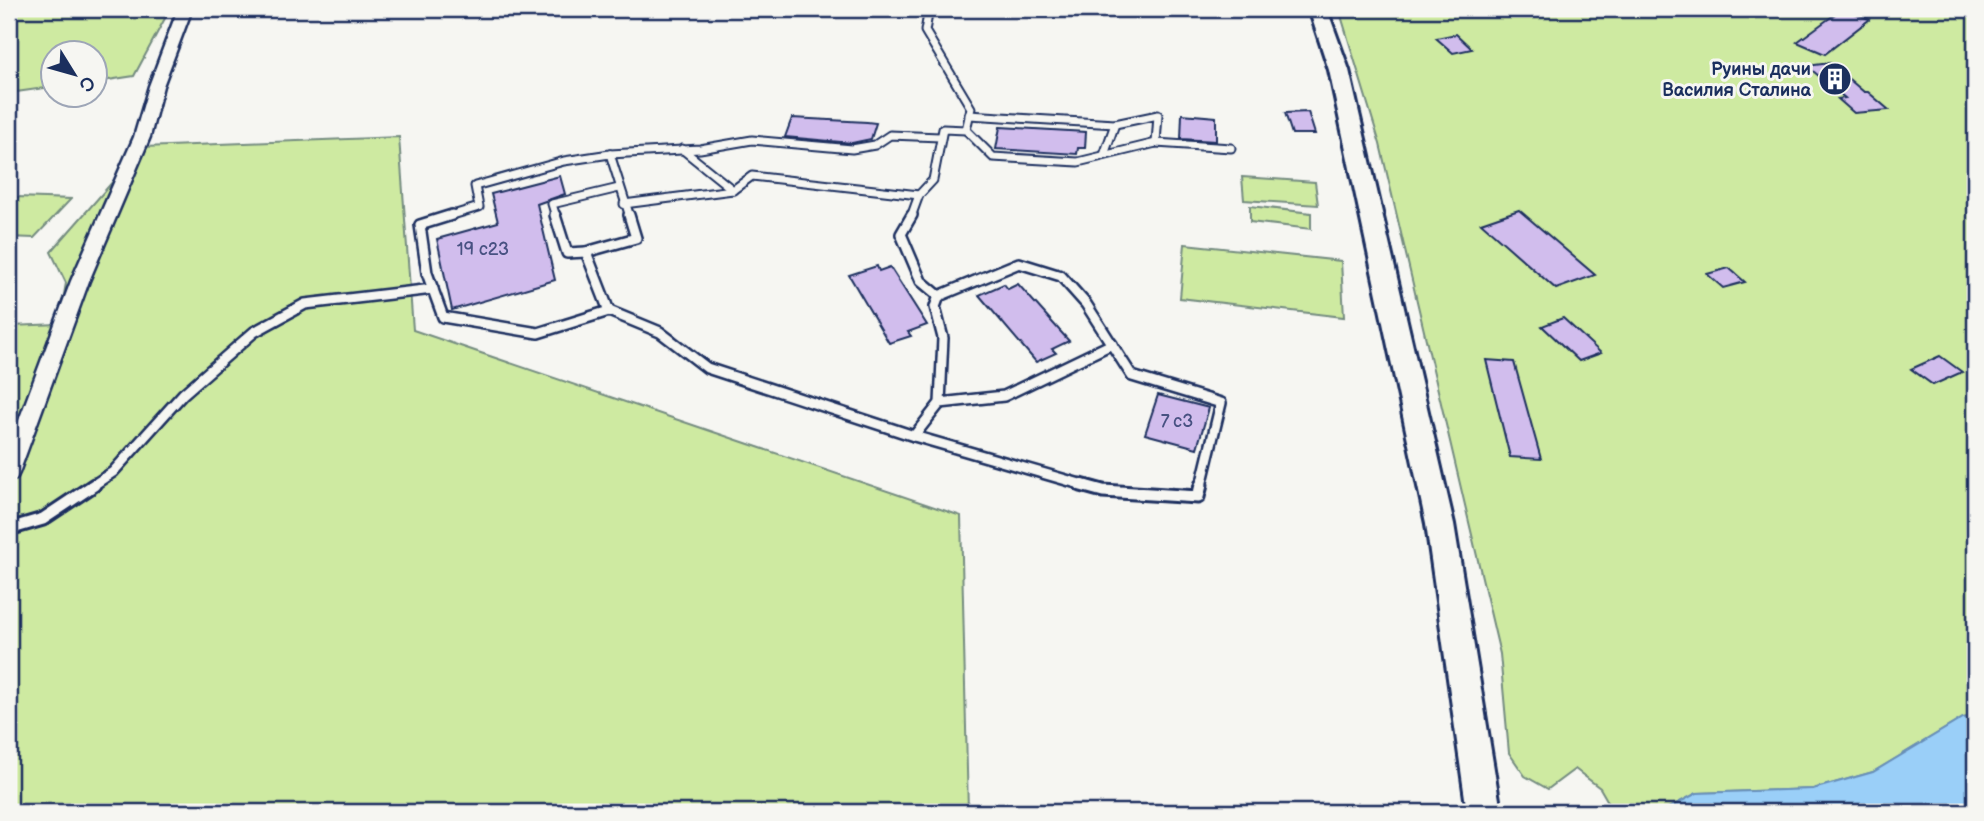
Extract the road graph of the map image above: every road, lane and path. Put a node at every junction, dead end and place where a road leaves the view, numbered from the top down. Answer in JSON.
{"nodes":[{"id":1,"x":185,"y":9,"type":"edge"},
{"id":2,"x":929,"y":9,"type":"edge"},
{"id":3,"x":1318,"y":9,"type":"edge"},
{"id":4,"x":969,"y":115,"type":"junction"},
{"id":5,"x":1115,"y":124,"type":"junction"},
{"id":6,"x":966,"y":130,"type":"junction"},
{"id":7,"x":940,"y":137,"type":"junction"},
{"id":8,"x":1157,"y":143,"type":"junction"},
{"id":9,"x":1231,"y":148,"type":"dead end"},
{"id":10,"x":682,"y":149,"type":"junction"},
{"id":11,"x":610,"y":154,"type":"junction"},
{"id":12,"x":1104,"y":155,"type":"junction"},
{"id":13,"x":619,"y":188,"type":"junction"},
{"id":14,"x":733,"y":190,"type":"junction"},
{"id":15,"x":919,"y":195,"type":"junction"},
{"id":16,"x":624,"y":204,"type":"junction"},
{"id":17,"x":586,"y":252,"type":"junction"},
{"id":18,"x":433,"y":289,"type":"junction"},
{"id":19,"x":939,"y":296,"type":"junction"},
{"id":20,"x":609,"y":311,"type":"junction"},
{"id":21,"x":1112,"y":344,"type":"junction"},
{"id":22,"x":940,"y":403,"type":"junction"},
{"id":23,"x":914,"y":436,"type":"junction"},
{"id":24,"x":9,"y":474,"type":"edge"},
{"id":25,"x":9,"y":529,"type":"edge"},
{"id":26,"x":1485,"y":812,"type":"edge"}],
"edges":[{"from":1,"to":24,"type":"street"},
{"from":2,"to":4,"type":"lane"},
{"from":3,"to":26,"type":"main road"},
{"from":4,"to":5,"type":"lane"},
{"from":4,"to":6,"type":"lane"},
{"from":5,"to":8,"type":"lane"},
{"from":5,"to":12,"type":"lane"},
{"from":6,"to":7,"type":"lane"},
{"from":6,"to":12,"type":"lane"},
{"from":7,"to":10,"type":"lane"},
{"from":7,"to":15,"type":"lane"},
{"from":8,"to":9,"type":"lane"},
{"from":8,"to":12,"type":"lane"},
{"from":10,"to":11,"type":"lane"},
{"from":10,"to":14,"type":"lane"},
{"from":11,"to":13,"type":"lane"},
{"from":11,"to":18,"type":"lane"},
{"from":13,"to":16,"type":"lane"},
{"from":13,"to":17,"type":"lane"},
{"from":14,"to":15,"type":"lane"},
{"from":14,"to":16,"type":"lane"},
{"from":15,"to":19,"type":"lane"},
{"from":16,"to":17,"type":"lane"},
{"from":17,"to":20,"type":"lane"},
{"from":18,"to":20,"type":"lane"},
{"from":18,"to":25,"type":"lane"},
{"from":19,"to":21,"type":"lane"},
{"from":19,"to":22,"type":"lane"},
{"from":20,"to":23,"type":"lane"},
{"from":21,"to":22,"type":"lane"},
{"from":21,"to":23,"type":"lane"},
{"from":22,"to":23,"type":"lane"}]}
